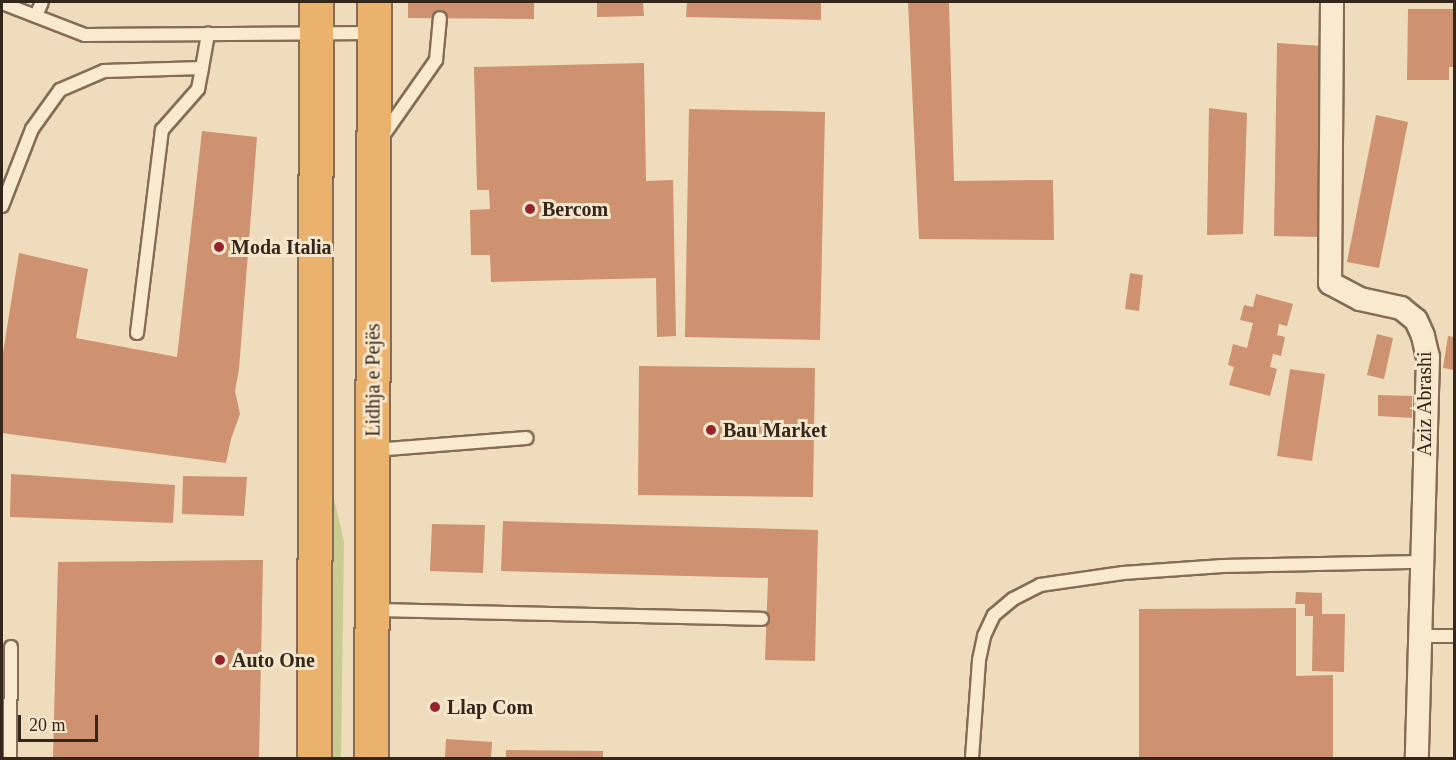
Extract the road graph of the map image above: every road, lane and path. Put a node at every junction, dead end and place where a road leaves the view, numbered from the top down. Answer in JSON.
{"nodes":[{"id":1,"x":42,"y":2,"type":"edge"},
{"id":2,"x":1332,"y":2,"type":"edge"},
{"id":3,"x":2,"y":3,"type":"edge"},
{"id":4,"x":36,"y":16,"type":"junction"},
{"id":5,"x":316,"y":17,"type":"edge"},
{"id":6,"x":375,"y":17,"type":"edge"},
{"id":7,"x":440,"y":18,"type":"dead end"},
{"id":8,"x":208,"y":34,"type":"junction"},
{"id":9,"x":202,"y":68,"type":"junction"},
{"id":10,"x":375,"y":148,"type":"junction"},
{"id":11,"x":2,"y":206,"type":"edge"},
{"id":12,"x":137,"y":333,"type":"dead end"},
{"id":13,"x":527,"y":438,"type":"dead end"},
{"id":14,"x":373,"y":451,"type":"junction"},
{"id":15,"x":1420,"y":562,"type":"junction"},
{"id":16,"x":372,"y":610,"type":"junction"},
{"id":17,"x":762,"y":619,"type":"dead end"},
{"id":18,"x":1422,"y":636,"type":"junction"},
{"id":19,"x":1455,"y":636,"type":"edge"},
{"id":20,"x":11,"y":646,"type":"dead end"},
{"id":21,"x":10,"y":759,"type":"edge"},
{"id":22,"x":314,"y":759,"type":"edge"},
{"id":23,"x":371,"y":759,"type":"edge"},
{"id":24,"x":972,"y":759,"type":"edge"},
{"id":25,"x":1417,"y":759,"type":"edge"}],
"edges":[{"from":1,"to":4,"type":"lane"},
{"from":2,"to":15,"type":"street","name":"Aziz Abrashi"},
{"from":3,"to":4,"type":"lane"},
{"from":4,"to":8,"type":"lane"},
{"from":5,"to":6,"type":"lane"},
{"from":5,"to":8,"type":"lane"},
{"from":5,"to":22,"type":"highway"},
{"from":6,"to":10,"type":"highway","name":"Lidhja e Pejës"},
{"from":7,"to":10,"type":"lane"},
{"from":8,"to":9,"type":"lane"},
{"from":9,"to":11,"type":"lane"},
{"from":9,"to":12,"type":"lane"},
{"from":10,"to":14,"type":"highway","name":"Lidhja e Pejës"},
{"from":13,"to":14,"type":"lane"},
{"from":14,"to":16,"type":"highway","name":"Lidhja e Pejës"},
{"from":15,"to":18,"type":"street","name":"Aziz Abrashi"},
{"from":15,"to":24,"type":"lane"},
{"from":16,"to":17,"type":"lane"},
{"from":16,"to":23,"type":"highway","name":"Lidhja e Pejës"},
{"from":18,"to":19,"type":"lane"},
{"from":18,"to":25,"type":"street","name":"Aziz Abrashi"},
{"from":20,"to":21,"type":"lane"}]}
